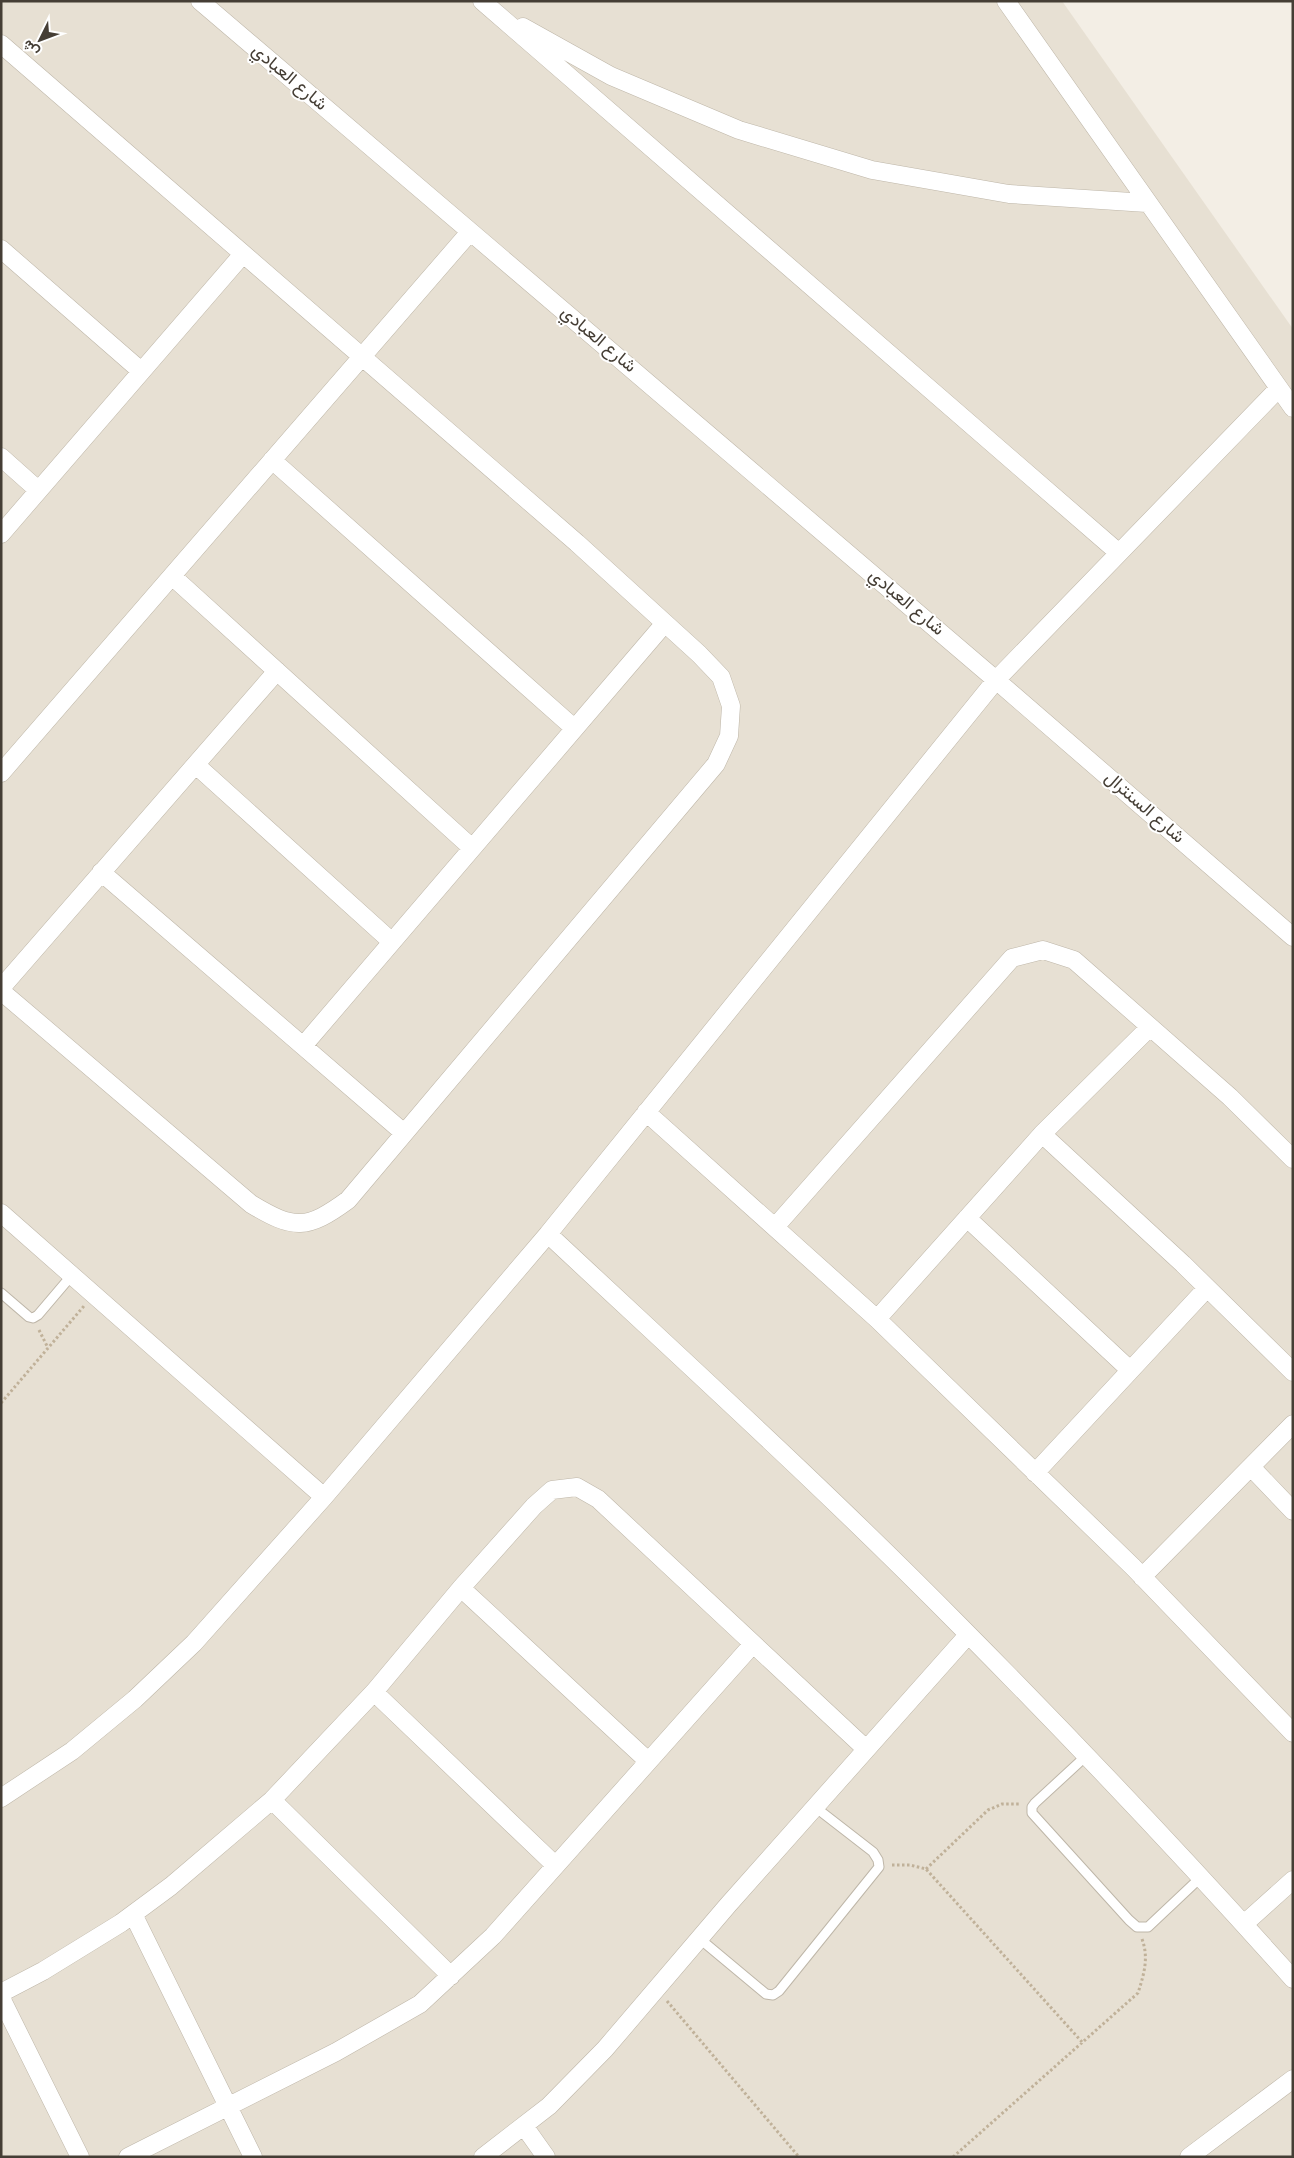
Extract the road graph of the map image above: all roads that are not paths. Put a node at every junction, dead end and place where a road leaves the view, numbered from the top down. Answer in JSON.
{"nodes":[{"id":1,"x":200,"y":1,"type":"edge"},
{"id":2,"x":1006,"y":1,"type":"edge"},
{"id":3,"x":486,"y":5,"type":"edge"},
{"id":4,"x":1,"y":44,"type":"edge"},
{"id":5,"x":1147,"y":203,"type":"junction"},
{"id":6,"x":470,"y":232,"type":"junction"},
{"id":7,"x":1,"y":249,"type":"edge"},
{"id":8,"x":243,"y":254,"type":"junction"},
{"id":9,"x":362,"y":357,"type":"junction"},
{"id":10,"x":142,"y":371,"type":"junction"},
{"id":11,"x":1279,"y":388,"type":"junction"},
{"id":12,"x":1293,"y":408,"type":"edge"},
{"id":13,"x":1,"y":457,"type":"edge"},
{"id":14,"x":272,"y":460,"type":"junction"},
{"id":15,"x":38,"y":490,"type":"junction"},
{"id":16,"x":1,"y":534,"type":"edge"},
{"id":17,"x":1118,"y":553,"type":"junction"},
{"id":18,"x":172,"y":576,"type":"junction"},
{"id":19,"x":665,"y":623,"type":"junction"},
{"id":20,"x":277,"y":671,"type":"junction"},
{"id":21,"x":996,"y":680,"type":"junction"},
{"id":22,"x":574,"y":728,"type":"junction"},
{"id":23,"x":196,"y":765,"type":"junction"},
{"id":24,"x":1,"y":772,"type":"edge"},
{"id":25,"x":472,"y":848,"type":"junction"},
{"id":26,"x":102,"y":872,"type":"junction"},
{"id":27,"x":1293,"y":937,"type":"edge"},
{"id":28,"x":392,"y":942,"type":"junction"},
{"id":29,"x":1,"y":989,"type":"edge"},
{"id":30,"x":1150,"y":1027,"type":"junction"},
{"id":31,"x":303,"y":1046,"type":"junction"},
{"id":32,"x":646,"y":1112,"type":"junction"},
{"id":33,"x":404,"y":1133,"type":"junction"},
{"id":34,"x":1042,"y":1134,"type":"junction"},
{"id":35,"x":1293,"y":1159,"type":"edge"},
{"id":36,"x":1,"y":1213,"type":"edge"},
{"id":37,"x":967,"y":1218,"type":"junction"},
{"id":38,"x":775,"y":1227,"type":"junction"},
{"id":39,"x":548,"y":1234,"type":"junction"},
{"id":40,"x":72,"y":1275,"type":"junction"},
{"id":41,"x":1207,"y":1288,"type":"junction"},
{"id":42,"x":1,"y":1293,"type":"edge"},
{"id":43,"x":876,"y":1319,"type":"junction"},
{"id":44,"x":1130,"y":1370,"type":"junction"},
{"id":45,"x":1293,"y":1372,"type":"edge"},
{"id":46,"x":1293,"y":1424,"type":"edge"},
{"id":47,"x":1250,"y":1467,"type":"junction"},
{"id":48,"x":1035,"y":1473,"type":"junction"},
{"id":49,"x":324,"y":1497,"type":"junction"},
{"id":50,"x":1293,"y":1511,"type":"edge"},
{"id":51,"x":1142,"y":1577,"type":"junction"},
{"id":52,"x":461,"y":1588,"type":"junction"},
{"id":53,"x":968,"y":1635,"type":"junction"},
{"id":54,"x":753,"y":1644,"type":"junction"},
{"id":55,"x":374,"y":1692,"type":"junction"},
{"id":56,"x":1293,"y":1733,"type":"edge"},
{"id":57,"x":866,"y":1750,"type":"junction"},
{"id":58,"x":1086,"y":1756,"type":"junction"},
{"id":59,"x":648,"y":1760,"type":"junction"},
{"id":60,"x":1,"y":1798,"type":"edge"},
{"id":61,"x":272,"y":1800,"type":"junction"},
{"id":62,"x":815,"y":1807,"type":"junction"},
{"id":63,"x":555,"y":1865,"type":"junction"},
{"id":64,"x":1200,"y":1878,"type":"junction"},
{"id":65,"x":1293,"y":1880,"type":"edge"},
{"id":66,"x":133,"y":1914,"type":"junction"},
{"id":67,"x":1244,"y":1924,"type":"junction"},
{"id":68,"x":700,"y":1938,"type":"junction"},
{"id":69,"x":451,"y":1976,"type":"junction"},
{"id":70,"x":1293,"y":1979,"type":"edge"},
{"id":71,"x":1,"y":1993,"type":"edge"},
{"id":72,"x":1,"y":1998,"type":"edge"},
{"id":73,"x":1293,"y":2079,"type":"edge"},
{"id":74,"x":228,"y":2106,"type":"junction"},
{"id":75,"x":524,"y":2126,"type":"junction"},
{"id":76,"x":80,"y":2157,"type":"edge"},
{"id":77,"x":128,"y":2157,"type":"edge"},
{"id":78,"x":253,"y":2157,"type":"edge"},
{"id":79,"x":483,"y":2157,"type":"edge"},
{"id":80,"x":546,"y":2157,"type":"edge"},
{"id":81,"x":1189,"y":2157,"type":"edge"}],
"edges":[{"from":1,"to":6,"type":"street","name":"شارع العبادي"},
{"from":2,"to":5,"type":"street"},
{"from":3,"to":5,"type":"street"},
{"from":3,"to":17,"type":"street"},
{"from":4,"to":8,"type":"street"},
{"from":5,"to":11,"type":"street"},
{"from":6,"to":9,"type":"street"},
{"from":6,"to":21,"type":"street","name":"شارع العبادي"},
{"from":7,"to":10,"type":"street"},
{"from":8,"to":9,"type":"street"},
{"from":8,"to":10,"type":"street"},
{"from":9,"to":14,"type":"street"},
{"from":9,"to":19,"type":"street"},
{"from":10,"to":15,"type":"street"},
{"from":11,"to":12,"type":"street"},
{"from":11,"to":17,"type":"street"},
{"from":13,"to":15,"type":"street"},
{"from":14,"to":18,"type":"street"},
{"from":14,"to":22,"type":"street"},
{"from":15,"to":16,"type":"street"},
{"from":17,"to":21,"type":"street"},
{"from":18,"to":20,"type":"street"},
{"from":18,"to":24,"type":"street"},
{"from":19,"to":22,"type":"street"},
{"from":19,"to":33,"type":"street"},
{"from":20,"to":23,"type":"street"},
{"from":20,"to":25,"type":"street"},
{"from":21,"to":27,"type":"street","name":"شارع السنترال"},
{"from":21,"to":32,"type":"street"},
{"from":22,"to":25,"type":"street"},
{"from":23,"to":26,"type":"street"},
{"from":23,"to":28,"type":"street"},
{"from":25,"to":28,"type":"street"},
{"from":26,"to":29,"type":"street"},
{"from":26,"to":31,"type":"street"},
{"from":28,"to":31,"type":"street"},
{"from":29,"to":33,"type":"street"},
{"from":30,"to":34,"type":"street"},
{"from":30,"to":35,"type":"street"},
{"from":30,"to":38,"type":"street"},
{"from":31,"to":33,"type":"street"},
{"from":32,"to":38,"type":"street"},
{"from":32,"to":39,"type":"street"},
{"from":34,"to":37,"type":"street"},
{"from":34,"to":41,"type":"street"},
{"from":36,"to":40,"type":"street"},
{"from":37,"to":43,"type":"street"},
{"from":37,"to":44,"type":"street"},
{"from":38,"to":43,"type":"street"},
{"from":39,"to":49,"type":"street"},
{"from":39,"to":53,"type":"street"},
{"from":40,"to":42,"type":"lane"},
{"from":40,"to":49,"type":"street"},
{"from":41,"to":44,"type":"street"},
{"from":41,"to":45,"type":"street"},
{"from":43,"to":48,"type":"street"},
{"from":44,"to":48,"type":"street"},
{"from":46,"to":47,"type":"street"},
{"from":47,"to":50,"type":"street"},
{"from":47,"to":51,"type":"street"},
{"from":48,"to":51,"type":"street"},
{"from":49,"to":60,"type":"street"},
{"from":51,"to":56,"type":"street"},
{"from":52,"to":54,"type":"street"},
{"from":52,"to":55,"type":"street"},
{"from":52,"to":59,"type":"street"},
{"from":53,"to":57,"type":"street"},
{"from":53,"to":58,"type":"street"},
{"from":54,"to":57,"type":"street"},
{"from":54,"to":59,"type":"street"},
{"from":55,"to":61,"type":"street"},
{"from":55,"to":63,"type":"street"},
{"from":57,"to":62,"type":"street"},
{"from":58,"to":64,"type":"street"},
{"from":58,"to":64,"type":"lane"},
{"from":59,"to":63,"type":"street"},
{"from":61,"to":66,"type":"street"},
{"from":61,"to":69,"type":"street"},
{"from":62,"to":68,"type":"street"},
{"from":62,"to":68,"type":"lane"},
{"from":63,"to":69,"type":"street"},
{"from":64,"to":67,"type":"street"},
{"from":65,"to":67,"type":"street"},
{"from":66,"to":71,"type":"street"},
{"from":66,"to":74,"type":"street"},
{"from":67,"to":70,"type":"street"},
{"from":68,"to":75,"type":"street"},
{"from":69,"to":74,"type":"street"},
{"from":72,"to":76,"type":"street"},
{"from":73,"to":81,"type":"street"},
{"from":74,"to":77,"type":"street"},
{"from":74,"to":78,"type":"street"},
{"from":75,"to":79,"type":"street"},
{"from":75,"to":80,"type":"street"}]}
